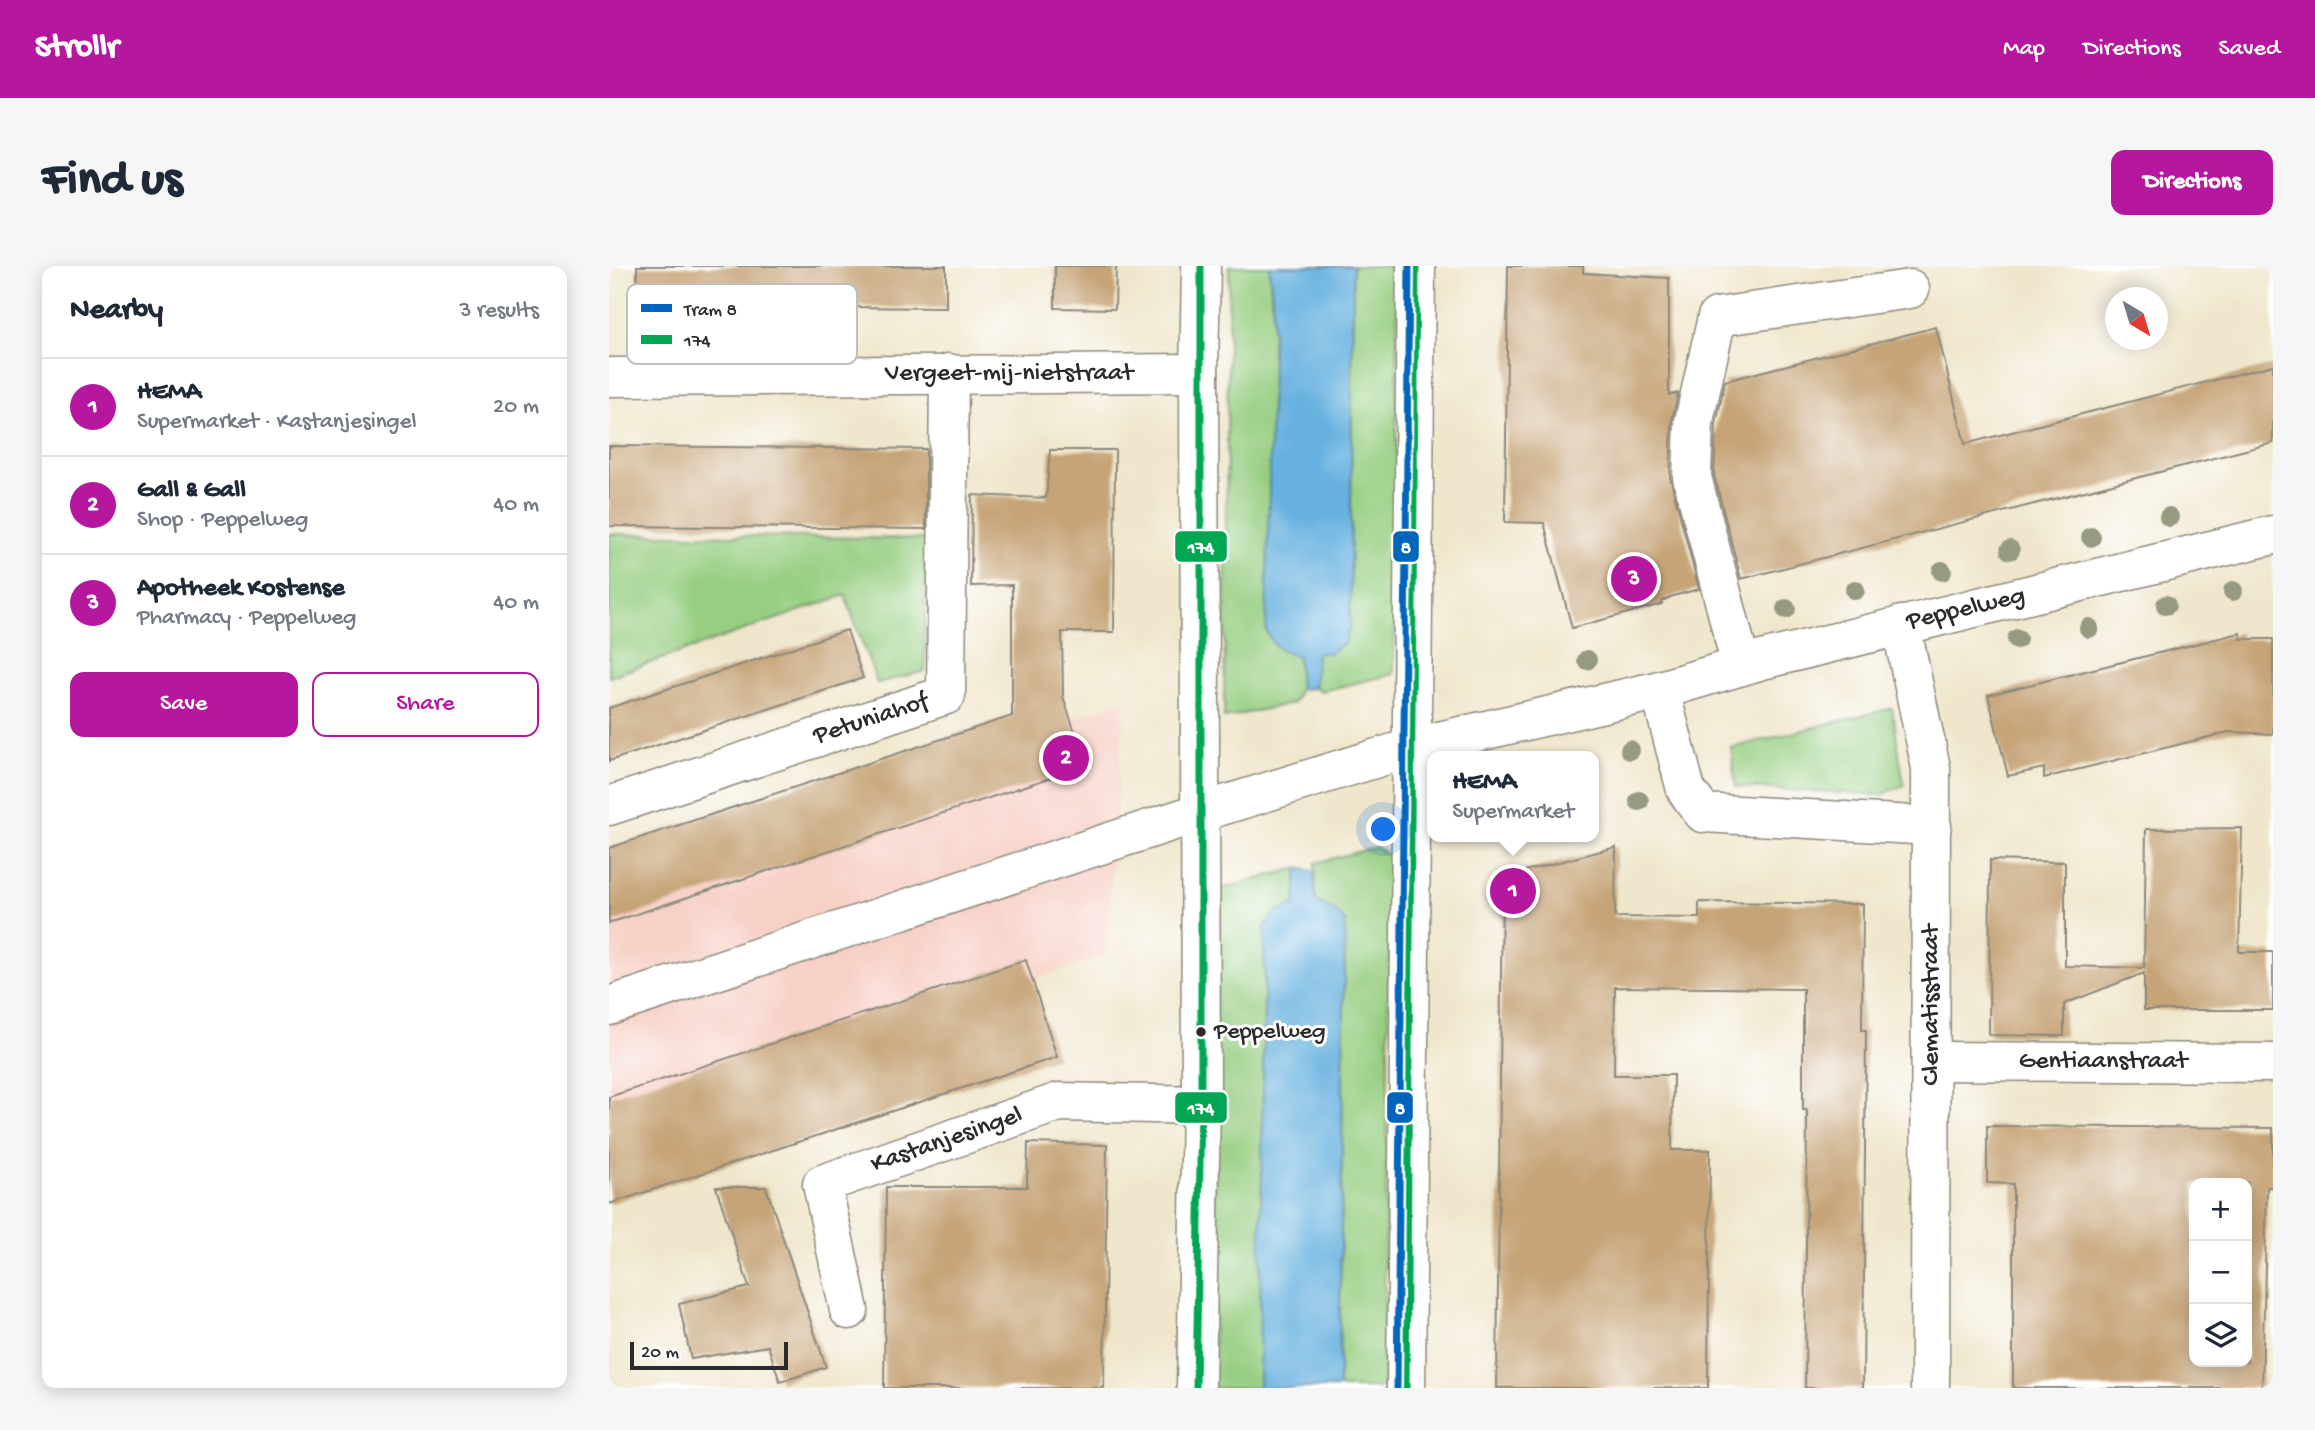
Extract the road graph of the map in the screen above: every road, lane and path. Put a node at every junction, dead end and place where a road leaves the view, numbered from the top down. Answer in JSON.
{"nodes":[{"id":1,"x":1201,"y":266,"type":"edge"},
{"id":2,"x":1416,"y":266,"type":"edge"},
{"id":3,"x":1910,"y":289,"type":"dead end"},
{"id":4,"x":949,"y":373,"type":"junction"},
{"id":5,"x":1199,"y":373,"type":"junction"},
{"id":6,"x":609,"y":377,"type":"edge"},
{"id":7,"x":2273,"y":535,"type":"edge"},
{"id":8,"x":1901,"y":625,"type":"junction"},
{"id":9,"x":1741,"y":666,"type":"junction"},
{"id":10,"x":1660,"y":690,"type":"junction"},
{"id":11,"x":1413,"y":747,"type":"junction"},
{"id":12,"x":609,"y":806,"type":"edge"},
{"id":13,"x":1198,"y":813,"type":"junction"},
{"id":14,"x":1932,"y":826,"type":"junction"},
{"id":15,"x":609,"y":1006,"type":"edge"},
{"id":16,"x":1933,"y":1061,"type":"junction"},
{"id":17,"x":2273,"y":1063,"type":"edge"},
{"id":18,"x":1201,"y":1105,"type":"junction"},
{"id":19,"x":849,"y":1310,"type":"dead end"},
{"id":20,"x":1196,"y":1388,"type":"edge"},
{"id":21,"x":1406,"y":1388,"type":"edge"},
{"id":22,"x":1930,"y":1388,"type":"edge"}],
"edges":[{"from":1,"to":5,"type":"street"},
{"from":2,"to":11,"type":"street"},
{"from":3,"to":9,"type":"street"},
{"from":4,"to":5,"type":"street","name":"Vergeet-mij-nietstraat"},
{"from":4,"to":6,"type":"street","name":"Vergeet-mij-nietstraat"},
{"from":4,"to":12,"type":"street","name":"Petuniahof"},
{"from":5,"to":13,"type":"street"},
{"from":7,"to":8,"type":"street","name":"Peppelweg"},
{"from":8,"to":9,"type":"street","name":"Peppelweg"},
{"from":8,"to":14,"type":"street","name":"Clematisstraat"},
{"from":9,"to":10,"type":"street","name":"Peppelweg"},
{"from":10,"to":11,"type":"street","name":"Peppelweg"},
{"from":10,"to":14,"type":"street"},
{"from":11,"to":13,"type":"street","name":"Peppelweg"},
{"from":11,"to":21,"type":"street"},
{"from":13,"to":15,"type":"street","name":"Peppelweg"},
{"from":13,"to":18,"type":"street"},
{"from":14,"to":16,"type":"street","name":"Clematisstraat"},
{"from":16,"to":17,"type":"street","name":"Gentiaanstraat"},
{"from":16,"to":22,"type":"street","name":"Clematisstraat"},
{"from":18,"to":19,"type":"street","name":"Kastanjesingel"},
{"from":18,"to":20,"type":"street"}]}
